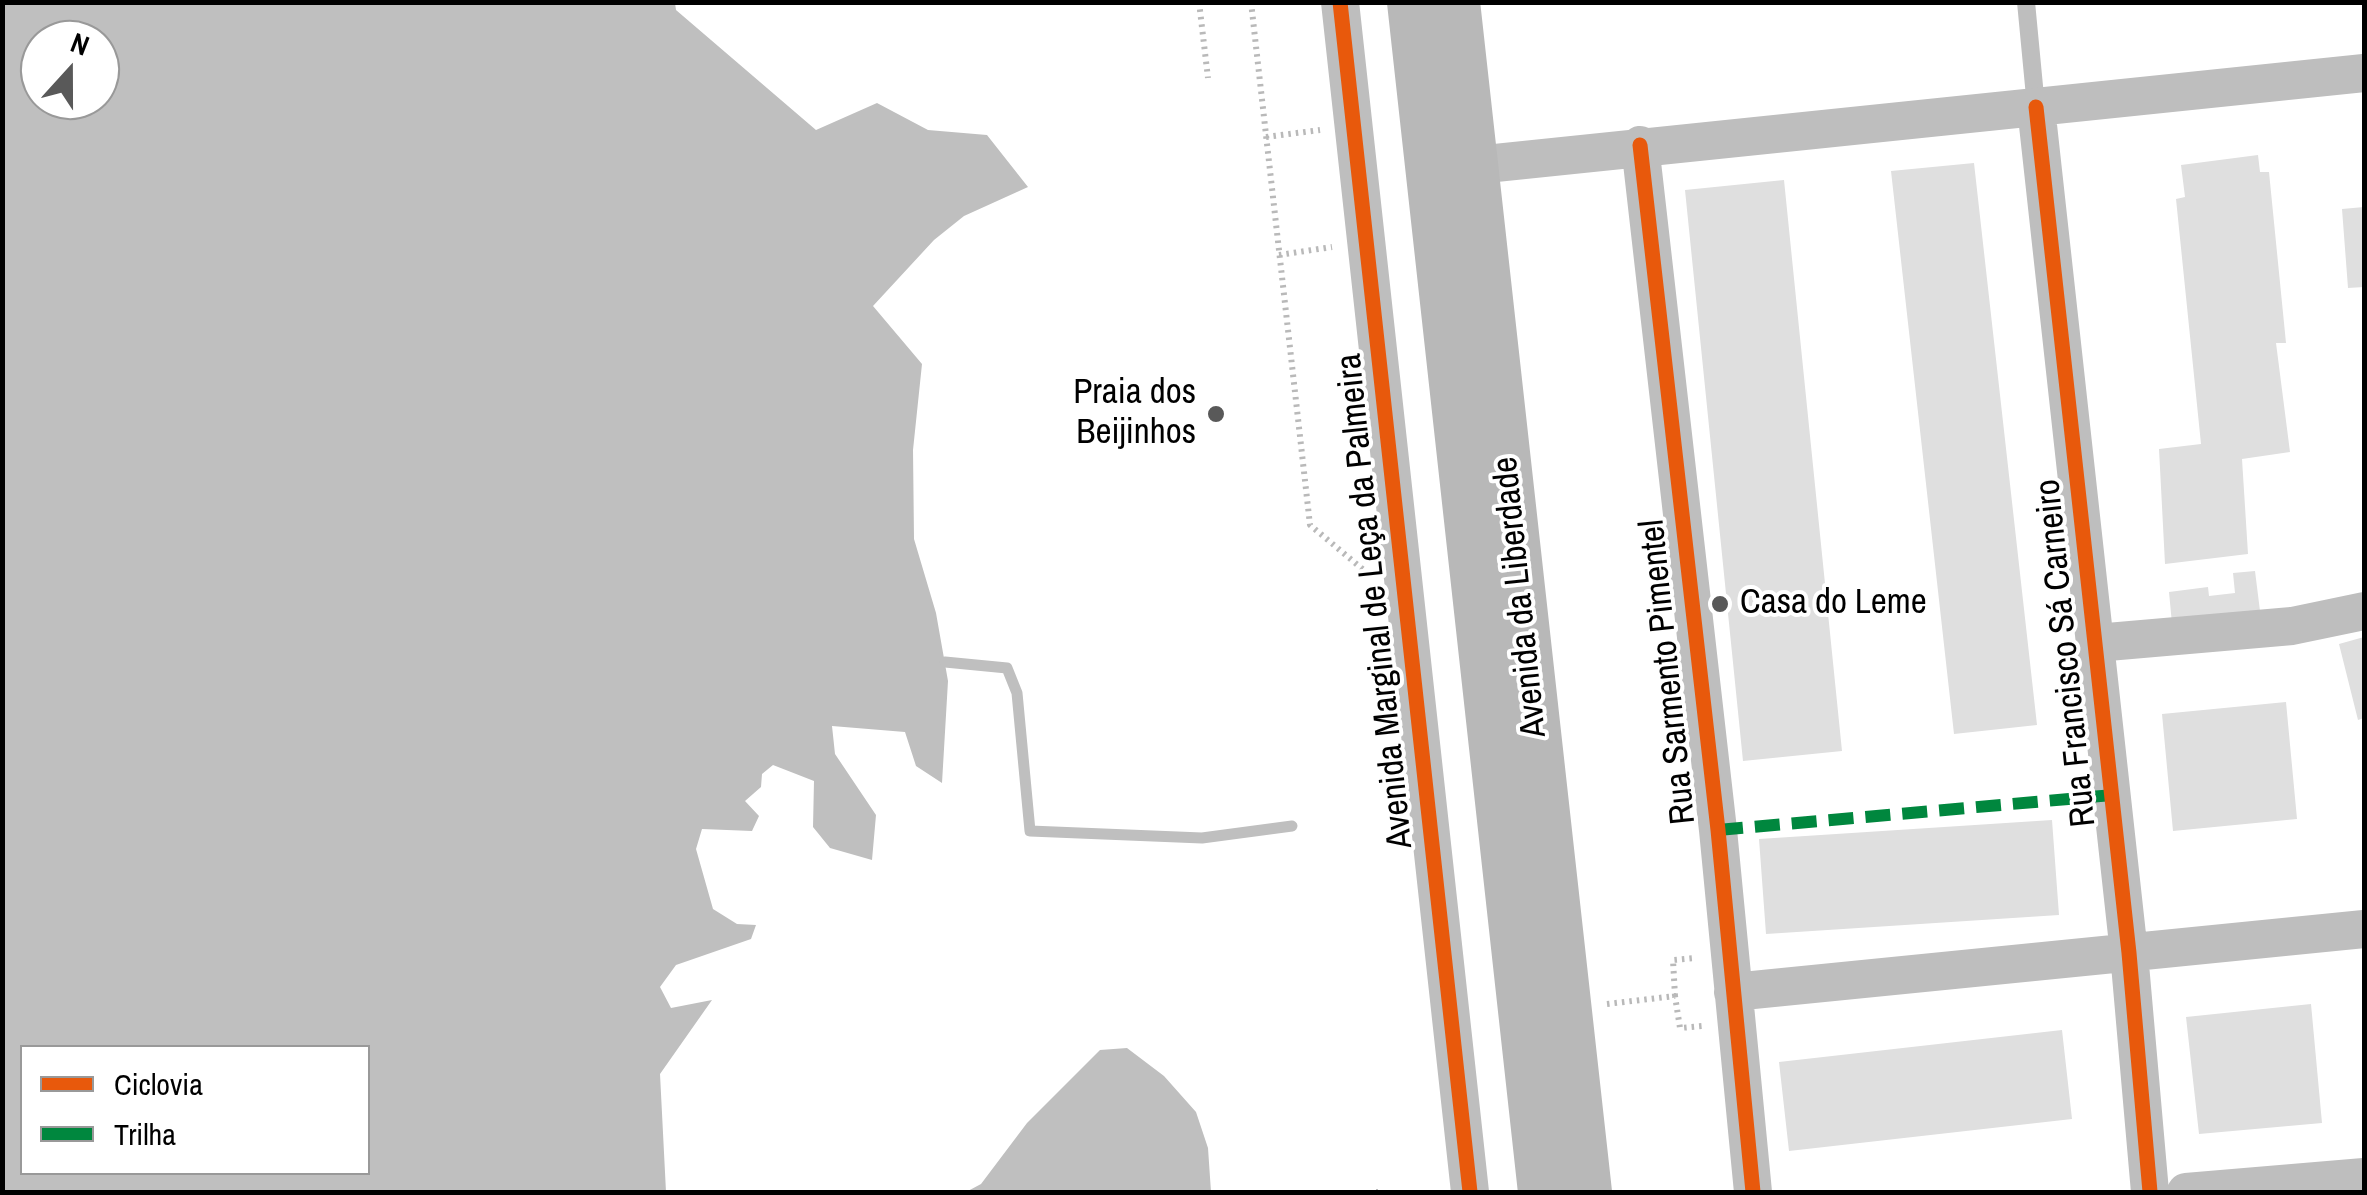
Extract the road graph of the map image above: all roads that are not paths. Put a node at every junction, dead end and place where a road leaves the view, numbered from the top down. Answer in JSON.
{"nodes":[{"id":1,"x":1340,"y":2,"type":"edge"},
{"id":2,"x":1412,"y":2,"type":"edge"},
{"id":3,"x":1454,"y":2,"type":"edge"},
{"id":4,"x":2026,"y":2,"type":"edge"},
{"id":5,"x":2364,"y":73,"type":"edge"},
{"id":6,"x":2036,"y":107,"type":"junction"},
{"id":7,"x":1640,"y":145,"type":"junction"},
{"id":8,"x":1452,"y":168,"type":"junction"},
{"id":9,"x":2364,"y":611,"type":"edge"},
{"id":10,"x":2096,"y":643,"type":"junction"},
{"id":11,"x":2364,"y":929,"type":"edge"},
{"id":12,"x":2129,"y":952,"type":"junction"},
{"id":13,"x":1733,"y":992,"type":"junction"},
{"id":14,"x":2364,"y":1177,"type":"edge"},
{"id":15,"x":1470,"y":1192,"type":"edge"},
{"id":16,"x":1544,"y":1192,"type":"edge"},
{"id":17,"x":1586,"y":1192,"type":"edge"},
{"id":18,"x":1752,"y":1192,"type":"edge"},
{"id":19,"x":2150,"y":1192,"type":"edge"},
{"id":20,"x":2186,"y":1192,"type":"edge"}],
"edges":[{"from":1,"to":15,"type":"street","name":"Avenida Marginal de Leça da Palmeira"},
{"from":2,"to":8,"type":"main road","name":"Avenida da Liberdade"},
{"from":3,"to":8,"type":"main road","name":"Avenida da Liberdade"},
{"from":4,"to":6,"type":"lane"},
{"from":5,"to":6,"type":"street"},
{"from":6,"to":7,"type":"street"},
{"from":6,"to":10,"type":"street","name":"Rua Francisco Sá Carneiro"},
{"from":7,"to":8,"type":"street"},
{"from":7,"to":13,"type":"street","name":"Rua Sarmento Pimentel"},
{"from":8,"to":16,"type":"main road","name":"Avenida da Liberdade"},
{"from":8,"to":17,"type":"main road","name":"Avenida da Liberdade"},
{"from":9,"to":10,"type":"street"},
{"from":10,"to":12,"type":"street","name":"Rua Francisco Sá Carneiro"},
{"from":11,"to":12,"type":"street"},
{"from":12,"to":13,"type":"street"},
{"from":12,"to":19,"type":"street","name":"Rua Francisco Sá Carneiro"},
{"from":13,"to":18,"type":"street","name":"Rua Sarmento Pimentel"},
{"from":14,"to":20,"type":"street"}]}
